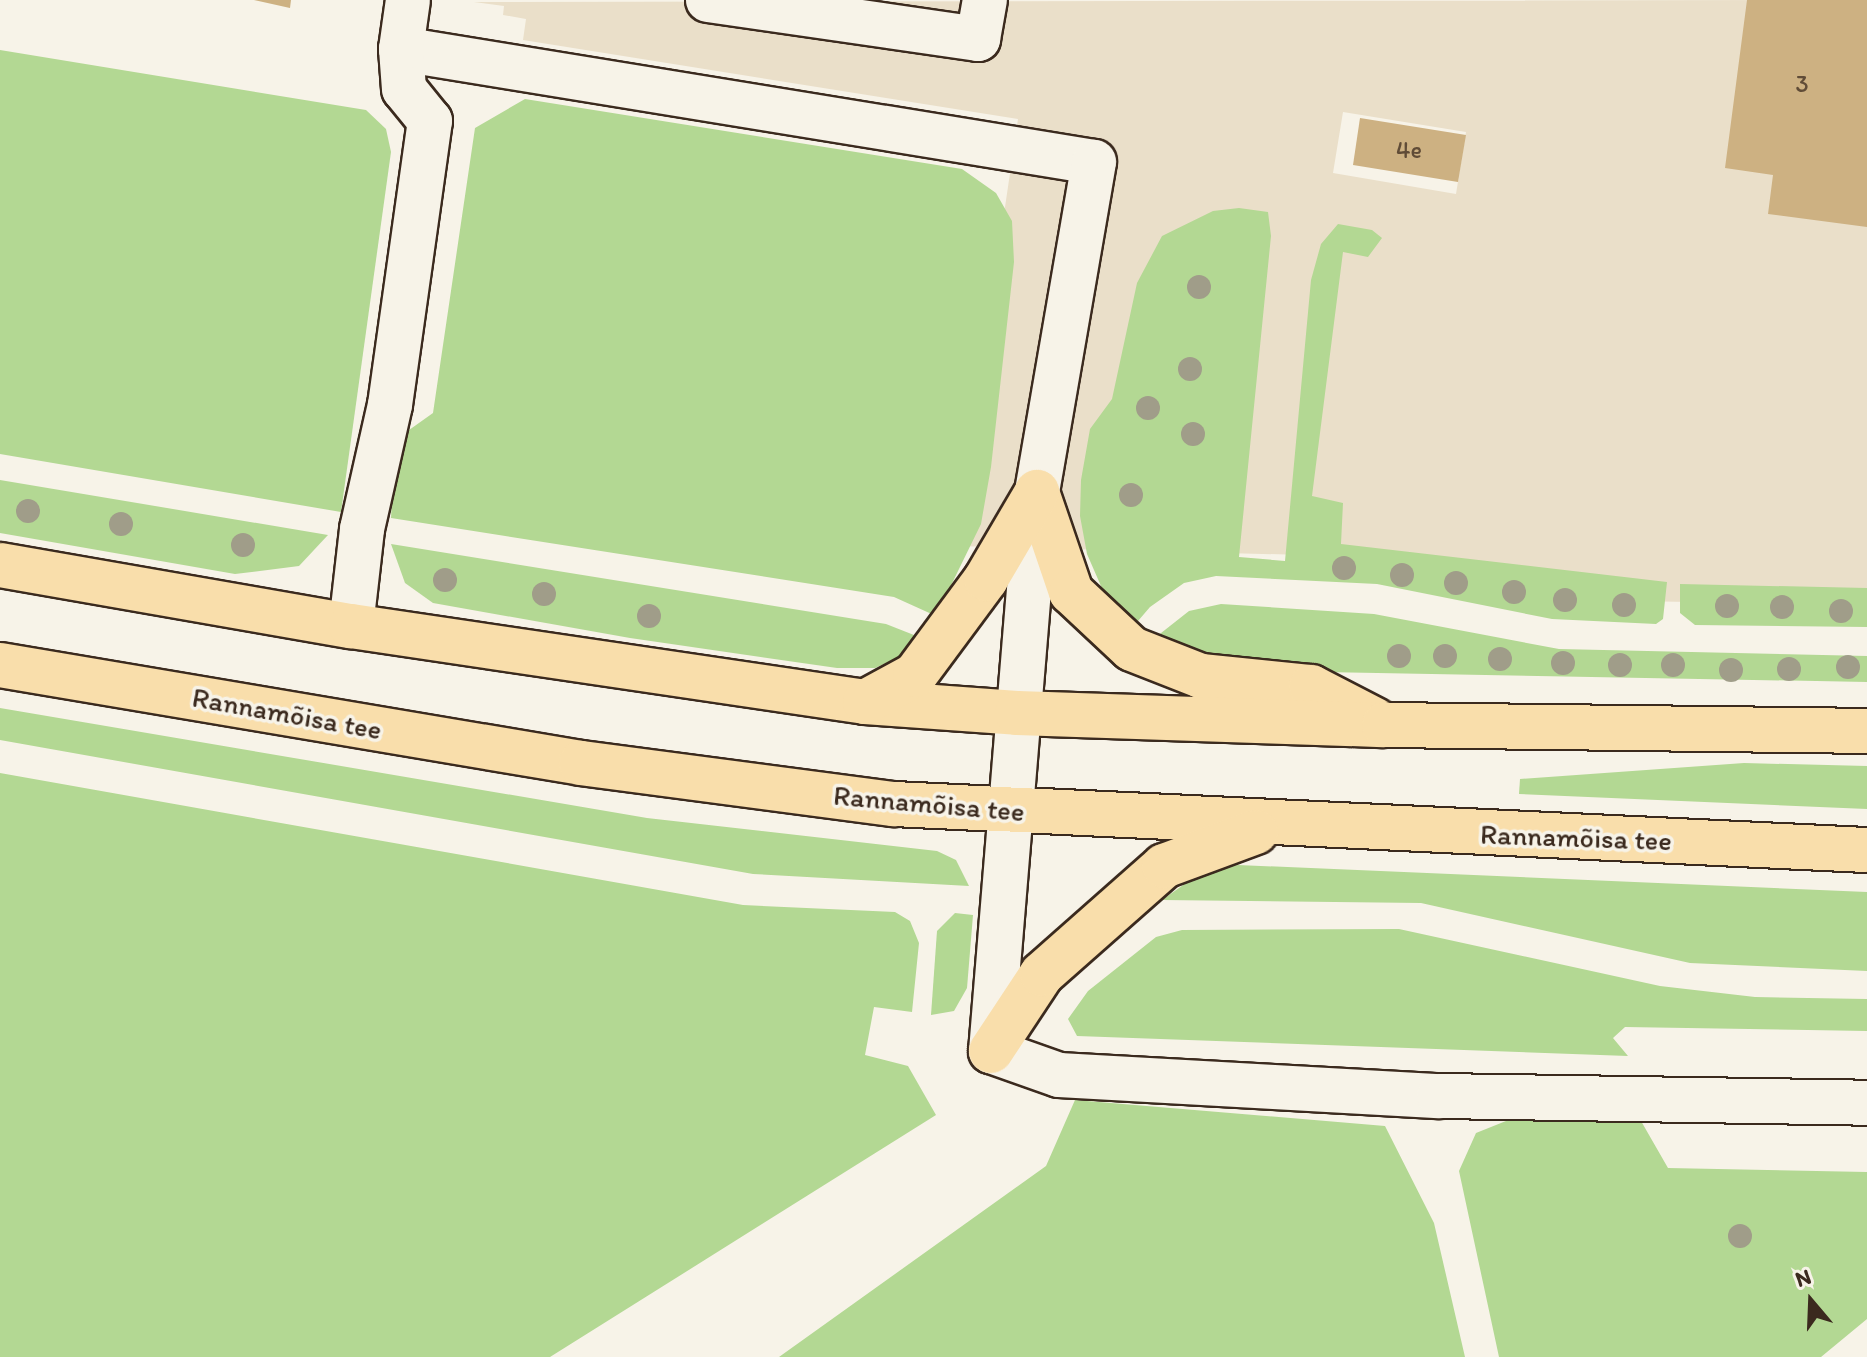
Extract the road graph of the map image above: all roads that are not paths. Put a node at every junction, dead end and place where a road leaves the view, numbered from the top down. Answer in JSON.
{"nodes":[{"id":1,"x":408,"y":0,"type":"edge"},
{"id":2,"x":708,"y":0,"type":"edge"},
{"id":3,"x":985,"y":0,"type":"edge"},
{"id":4,"x":401,"y":49,"type":"junction"},
{"id":5,"x":1037,"y":492,"type":"junction"},
{"id":6,"x":0,"y":565,"type":"edge"},
{"id":7,"x":351,"y":626,"type":"junction"},
{"id":8,"x":0,"y":665,"type":"edge"},
{"id":9,"x":865,"y":702,"type":"junction"},
{"id":10,"x":1017,"y":713,"type":"junction"},
{"id":11,"x":1384,"y":725,"type":"junction"},
{"id":12,"x":1867,"y":731,"type":"edge"},
{"id":13,"x":1008,"y":810,"type":"junction"},
{"id":14,"x":1275,"y":824,"type":"junction"},
{"id":15,"x":1867,"y":850,"type":"edge"},
{"id":16,"x":991,"y":1051,"type":"junction"},
{"id":17,"x":1867,"y":1103,"type":"edge"}],
"edges":[{"from":1,"to":4,"type":"street"},
{"from":2,"to":3,"type":"street"},
{"from":4,"to":5,"type":"street"},
{"from":4,"to":7,"type":"street"},
{"from":5,"to":9,"type":"main road"},
{"from":5,"to":10,"type":"street"},
{"from":5,"to":11,"type":"main road"},
{"from":6,"to":7,"type":"main road"},
{"from":7,"to":9,"type":"main road"},
{"from":8,"to":13,"type":"main road","name":"Rannamõisa tee"},
{"from":9,"to":10,"type":"main road"},
{"from":10,"to":11,"type":"main road"},
{"from":10,"to":13,"type":"street"},
{"from":11,"to":12,"type":"main road"},
{"from":13,"to":14,"type":"main road","name":"Rannamõisa tee"},
{"from":13,"to":16,"type":"street"},
{"from":14,"to":15,"type":"main road","name":"Rannamõisa tee"},
{"from":14,"to":16,"type":"main road"},
{"from":16,"to":17,"type":"street"}]}
